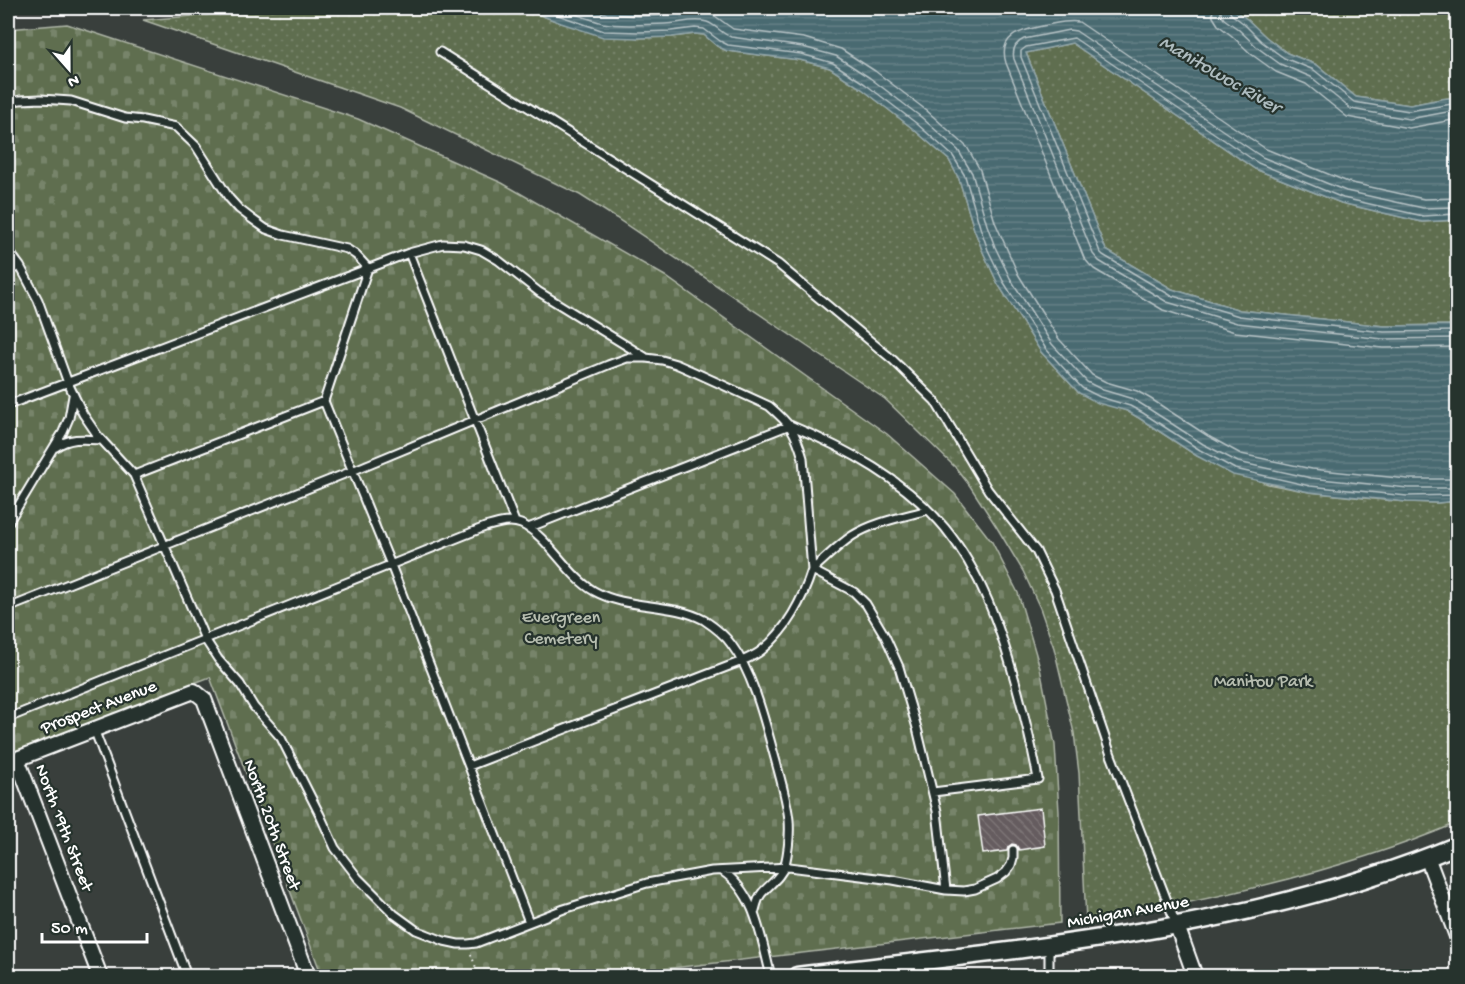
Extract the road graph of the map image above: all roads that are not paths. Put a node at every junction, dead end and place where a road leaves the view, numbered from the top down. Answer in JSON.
{"nodes":[{"id":1,"x":440,"y":52,"type":"dead end"},
{"id":2,"x":8,"y":103,"type":"edge"},
{"id":3,"x":8,"y":250,"type":"edge"},
{"id":4,"x":410,"y":253,"type":"junction"},
{"id":5,"x":20,"y":266,"type":"junction"},
{"id":6,"x":368,"y":268,"type":"junction"},
{"id":7,"x":8,"y":271,"type":"edge"},
{"id":8,"x":646,"y":358,"type":"junction"},
{"id":9,"x":68,"y":382,"type":"junction"},
{"id":10,"x":73,"y":395,"type":"junction"},
{"id":11,"x":324,"y":401,"type":"junction"},
{"id":12,"x":8,"y":405,"type":"edge"},
{"id":13,"x":476,"y":420,"type":"junction"},
{"id":14,"x":790,"y":425,"type":"junction"},
{"id":15,"x":101,"y":440,"type":"junction"},
{"id":16,"x":52,"y":451,"type":"junction"},
{"id":17,"x":352,"y":471,"type":"junction"},
{"id":18,"x":134,"y":475,"type":"junction"},
{"id":19,"x":927,"y":510,"type":"junction"},
{"id":20,"x":515,"y":522,"type":"junction"},
{"id":21,"x":8,"y":524,"type":"edge"},
{"id":22,"x":528,"y":528,"type":"junction"},
{"id":23,"x":165,"y":545,"type":"junction"},
{"id":24,"x":391,"y":565,"type":"junction"},
{"id":25,"x":812,"y":570,"type":"junction"},
{"id":26,"x":8,"y":608,"type":"edge"},
{"id":27,"x":205,"y":639,"type":"junction"},
{"id":28,"x":742,"y":661,"type":"junction"},
{"id":29,"x":194,"y":691,"type":"joint"},
{"id":30,"x":8,"y":715,"type":"edge"},
{"id":31,"x":94,"y":729,"type":"junction"},
{"id":32,"x":17,"y":759,"type":"joint"},
{"id":33,"x":469,"y":766,"type":"junction"},
{"id":34,"x":933,"y":792,"type":"junction"},
{"id":35,"x":1458,"y":844,"type":"edge"},
{"id":36,"x":1013,"y":850,"type":"dead end"},
{"id":37,"x":1427,"y":858,"type":"junction"},
{"id":38,"x":784,"y":867,"type":"junction"},
{"id":39,"x":722,"y":871,"type":"junction"},
{"id":40,"x":946,"y":890,"type":"junction"},
{"id":41,"x":754,"y":914,"type":"junction"},
{"id":42,"x":529,"y":922,"type":"junction"},
{"id":43,"x":1177,"y":926,"type":"junction"},
{"id":44,"x":1458,"y":939,"type":"edge"},
{"id":45,"x":1049,"y":945,"type":"junction"},
{"id":46,"x":100,"y":976,"type":"edge"},
{"id":47,"x":187,"y":976,"type":"edge"},
{"id":48,"x":308,"y":976,"type":"edge"},
{"id":49,"x":771,"y":976,"type":"edge"},
{"id":50,"x":797,"y":976,"type":"edge"},
{"id":51,"x":1049,"y":976,"type":"edge"},
{"id":52,"x":1195,"y":976,"type":"edge"}],
"edges":[{"from":1,"to":43,"type":"lane"},
{"from":2,"to":6,"type":"lane"},
{"from":3,"to":5,"type":"lane"},
{"from":4,"to":6,"type":"lane"},
{"from":4,"to":8,"type":"lane"},
{"from":4,"to":13,"type":"lane"},
{"from":5,"to":7,"type":"lane"},
{"from":5,"to":9,"type":"lane"},
{"from":6,"to":9,"type":"lane"},
{"from":6,"to":11,"type":"lane"},
{"from":8,"to":13,"type":"lane"},
{"from":8,"to":14,"type":"lane"},
{"from":9,"to":10,"type":"lane"},
{"from":9,"to":12,"type":"lane"},
{"from":10,"to":15,"type":"lane"},
{"from":10,"to":16,"type":"lane"},
{"from":11,"to":17,"type":"lane"},
{"from":11,"to":18,"type":"lane"},
{"from":13,"to":17,"type":"lane"},
{"from":13,"to":20,"type":"lane"},
{"from":14,"to":19,"type":"lane"},
{"from":14,"to":22,"type":"lane"},
{"from":14,"to":25,"type":"lane"},
{"from":15,"to":16,"type":"lane"},
{"from":15,"to":18,"type":"lane"},
{"from":16,"to":21,"type":"lane"},
{"from":17,"to":23,"type":"lane"},
{"from":17,"to":24,"type":"lane"},
{"from":18,"to":23,"type":"lane"},
{"from":19,"to":25,"type":"lane"},
{"from":19,"to":34,"type":"lane"},
{"from":20,"to":22,"type":"lane"},
{"from":20,"to":24,"type":"lane"},
{"from":22,"to":28,"type":"lane"},
{"from":23,"to":26,"type":"lane"},
{"from":23,"to":27,"type":"lane"},
{"from":24,"to":27,"type":"lane"},
{"from":24,"to":33,"type":"lane"},
{"from":25,"to":28,"type":"lane"},
{"from":25,"to":34,"type":"lane"},
{"from":27,"to":30,"type":"lane"},
{"from":27,"to":42,"type":"lane"},
{"from":28,"to":33,"type":"lane"},
{"from":28,"to":38,"type":"lane"},
{"from":29,"to":31,"type":"street","name":"Prospect Avenue"},
{"from":29,"to":48,"type":"street","name":"North 20th Street"},
{"from":31,"to":32,"type":"street","name":"Prospect Avenue"},
{"from":31,"to":47,"type":"lane"},
{"from":32,"to":46,"type":"street","name":"North 19th Street"},
{"from":33,"to":42,"type":"lane"},
{"from":34,"to":40,"type":"lane"},
{"from":35,"to":37,"type":"street","name":"Michigan Avenue"},
{"from":36,"to":40,"type":"lane"},
{"from":37,"to":43,"type":"street","name":"Michigan Avenue"},
{"from":37,"to":44,"type":"street"},
{"from":38,"to":39,"type":"lane"},
{"from":38,"to":40,"type":"lane"},
{"from":38,"to":41,"type":"lane"},
{"from":39,"to":41,"type":"lane"},
{"from":39,"to":42,"type":"lane"},
{"from":41,"to":49,"type":"lane"},
{"from":43,"to":45,"type":"street","name":"Michigan Avenue"},
{"from":43,"to":52,"type":"street"},
{"from":45,"to":50,"type":"street","name":"Michigan Avenue"},
{"from":45,"to":51,"type":"lane"}]}
